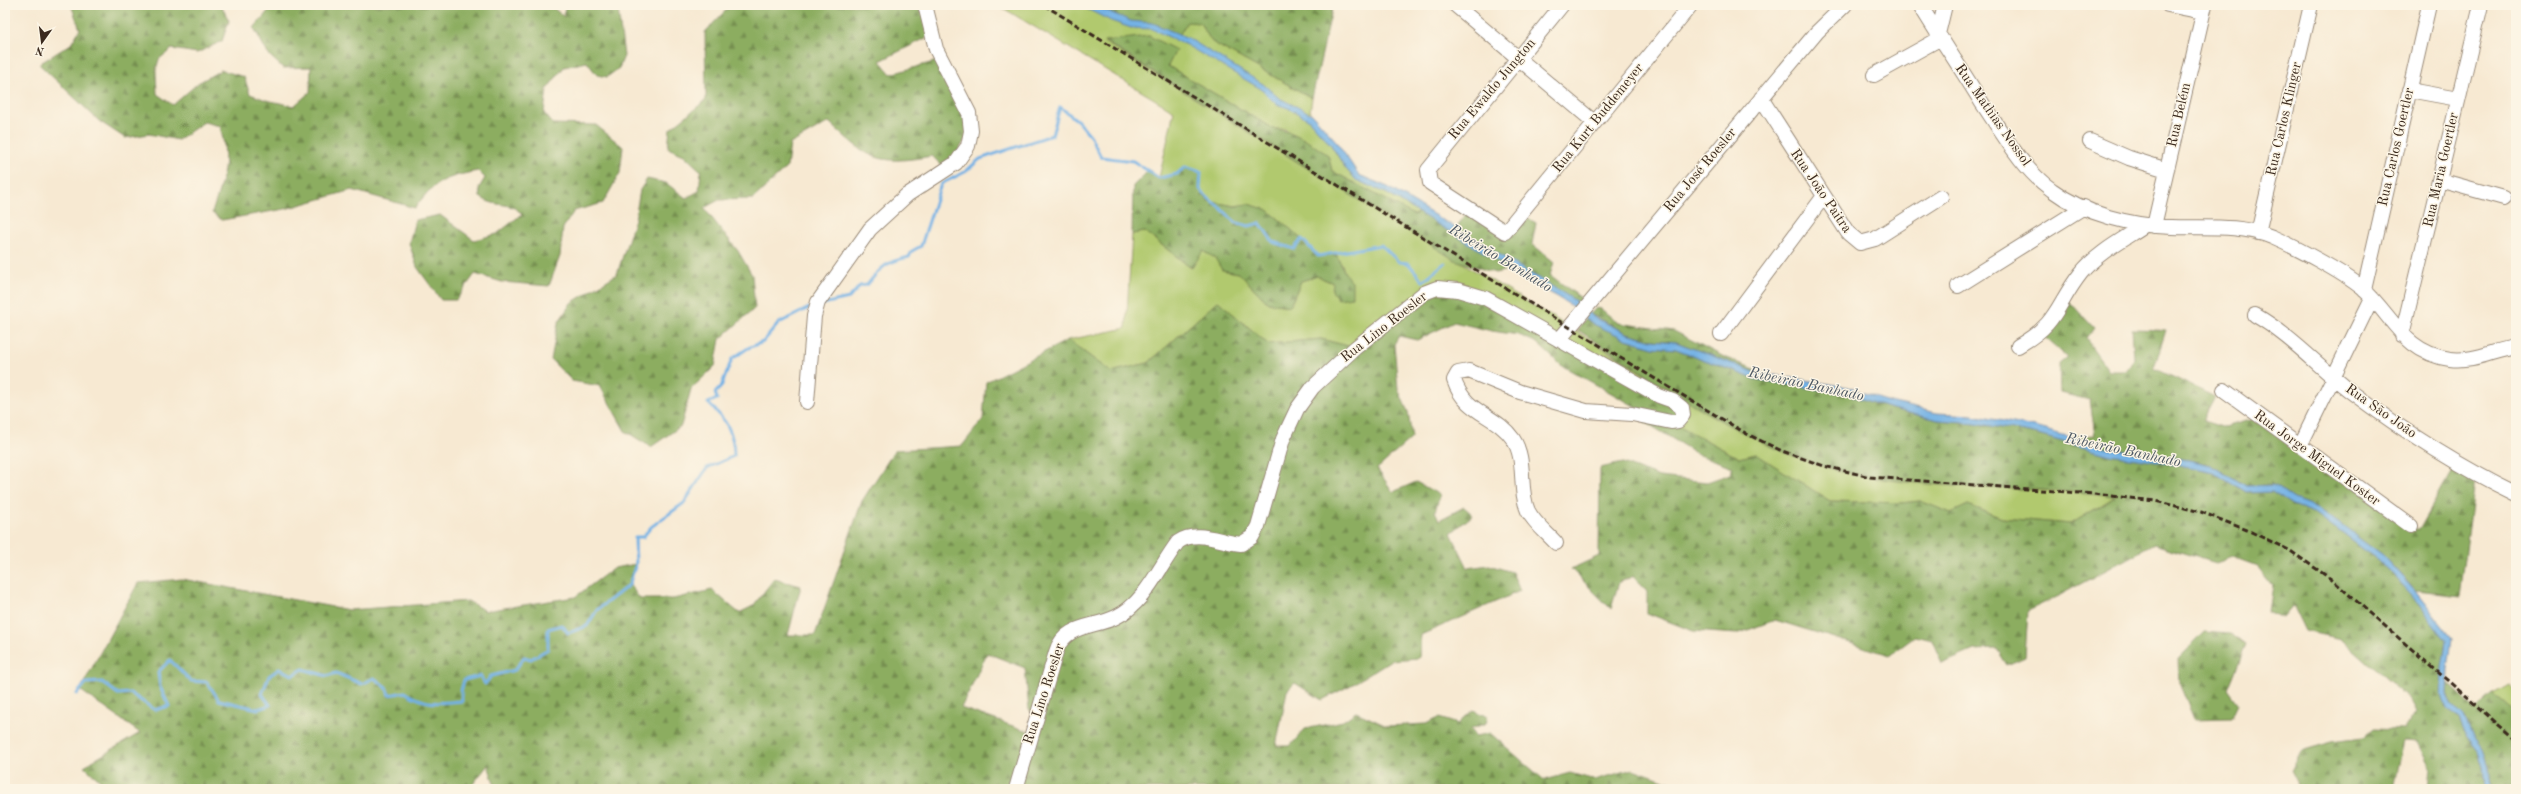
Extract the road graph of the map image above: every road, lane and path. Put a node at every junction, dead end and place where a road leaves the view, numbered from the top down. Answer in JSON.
{"nodes":[{"id":1,"x":925,"y":5,"type":"edge"},
{"id":2,"x":1455,"y":5,"type":"edge"},
{"id":3,"x":1562,"y":5,"type":"edge"},
{"id":4,"x":1691,"y":5,"type":"edge"},
{"id":5,"x":1845,"y":5,"type":"edge"},
{"id":6,"x":1920,"y":5,"type":"edge"},
{"id":7,"x":1945,"y":5,"type":"edge"},
{"id":8,"x":2168,"y":5,"type":"edge"},
{"id":9,"x":2311,"y":5,"type":"edge"},
{"id":10,"x":2429,"y":5,"type":"edge"},
{"id":11,"x":2481,"y":5,"type":"edge"},
{"id":12,"x":2204,"y":8,"type":"edge"},
{"id":13,"x":1939,"y":36,"type":"junction"},
{"id":14,"x":1518,"y":58,"type":"junction"},
{"id":15,"x":1874,"y":75,"type":"dead end"},
{"id":16,"x":2409,"y":90,"type":"junction"},
{"id":17,"x":1761,"y":98,"type":"junction"},
{"id":18,"x":2458,"y":99,"type":"junction"},
{"id":19,"x":1594,"y":122,"type":"junction"},
{"id":20,"x":2090,"y":142,"type":"dead end"},
{"id":21,"x":2167,"y":170,"type":"junction"},
{"id":22,"x":2439,"y":180,"type":"junction"},
{"id":23,"x":1824,"y":196,"type":"junction"},
{"id":24,"x":1941,"y":197,"type":"dead end"},
{"id":25,"x":2504,"y":198,"type":"dead end"},
{"id":26,"x":2084,"y":207,"type":"junction"},
{"id":27,"x":2150,"y":225,"type":"junction"},
{"id":28,"x":1505,"y":232,"type":"joint"},
{"id":29,"x":2258,"y":233,"type":"junction"},
{"id":30,"x":1958,"y":286,"type":"dead end"},
{"id":31,"x":2368,"y":294,"type":"junction"},
{"id":32,"x":2255,"y":315,"type":"dead end"},
{"id":33,"x":1720,"y":334,"type":"dead end"},
{"id":34,"x":2402,"y":335,"type":"junction"},
{"id":35,"x":1559,"y":340,"type":"junction"},
{"id":36,"x":2018,"y":346,"type":"dead end"},
{"id":37,"x":2512,"y":346,"type":"edge"},
{"id":38,"x":2334,"y":377,"type":"junction"},
{"id":39,"x":2224,"y":390,"type":"dead end"},
{"id":40,"x":807,"y":402,"type":"dead end"},
{"id":41,"x":2300,"y":446,"type":"junction"},
{"id":42,"x":2516,"y":494,"type":"edge"},
{"id":43,"x":2411,"y":526,"type":"dead end"},
{"id":44,"x":1556,"y":543,"type":"dead end"},
{"id":45,"x":1016,"y":789,"type":"edge"}],
"edges":[{"from":1,"to":40,"type":"street"},
{"from":2,"to":14,"type":"street"},
{"from":3,"to":14,"type":"street","name":"Rua Ewaldo Jungton"},
{"from":4,"to":19,"type":"street","name":"Rua Kurt Buddemeyer"},
{"from":5,"to":17,"type":"street","name":"Rua José Roesler"},
{"from":6,"to":13,"type":"street","name":"Rua Mathias Nossol"},
{"from":7,"to":13,"type":"street"},
{"from":8,"to":12,"type":"street"},
{"from":9,"to":29,"type":"street","name":"Rua Carlos Klinger"},
{"from":10,"to":16,"type":"street","name":"Rua Carlos Goertler"},
{"from":11,"to":18,"type":"street","name":"Rua Maria Goertler"},
{"from":12,"to":21,"type":"street","name":"Rua Belém"},
{"from":13,"to":15,"type":"street"},
{"from":13,"to":26,"type":"street","name":"Rua Mathias Nossol"},
{"from":14,"to":19,"type":"street"},
{"from":14,"to":28,"type":"street","name":"Rua Ewaldo Jungton"},
{"from":16,"to":18,"type":"street"},
{"from":16,"to":31,"type":"street","name":"Rua Carlos Goertler"},
{"from":17,"to":23,"type":"street","name":"Rua João Paitra"},
{"from":17,"to":35,"type":"street","name":"Rua José Roesler"},
{"from":18,"to":22,"type":"street","name":"Rua Maria Goertler"},
{"from":19,"to":28,"type":"street","name":"Rua Kurt Buddemeyer"},
{"from":20,"to":21,"type":"street"},
{"from":21,"to":27,"type":"street","name":"Rua Belém"},
{"from":22,"to":25,"type":"street"},
{"from":22,"to":34,"type":"street","name":"Rua Maria Goertler"},
{"from":23,"to":24,"type":"street","name":"Rua João Paitra"},
{"from":23,"to":33,"type":"street"},
{"from":26,"to":27,"type":"street","name":"Rua Mathias Nossol"},
{"from":26,"to":30,"type":"street"},
{"from":27,"to":29,"type":"street","name":"Rua Mathias Nossol"},
{"from":27,"to":36,"type":"street"},
{"from":29,"to":31,"type":"street","name":"Rua Mathias Nossol"},
{"from":31,"to":34,"type":"street","name":"Rua Mathias Nossol"},
{"from":31,"to":38,"type":"street","name":"Rua Carlos Goertler"},
{"from":32,"to":38,"type":"street","name":"Rua São João"},
{"from":34,"to":37,"type":"street","name":"Rua Mathias Nossol"},
{"from":35,"to":44,"type":"street","name":"Rua Lino Roesler"},
{"from":35,"to":45,"type":"street","name":"Rua Lino Roesler"},
{"from":38,"to":41,"type":"street","name":"Rua Carlos Goertler"},
{"from":38,"to":42,"type":"street","name":"Rua São João"},
{"from":39,"to":41,"type":"street","name":"Rua Jorge Miguel Koster"},
{"from":41,"to":43,"type":"street","name":"Rua Jorge Miguel Koster"}]}
